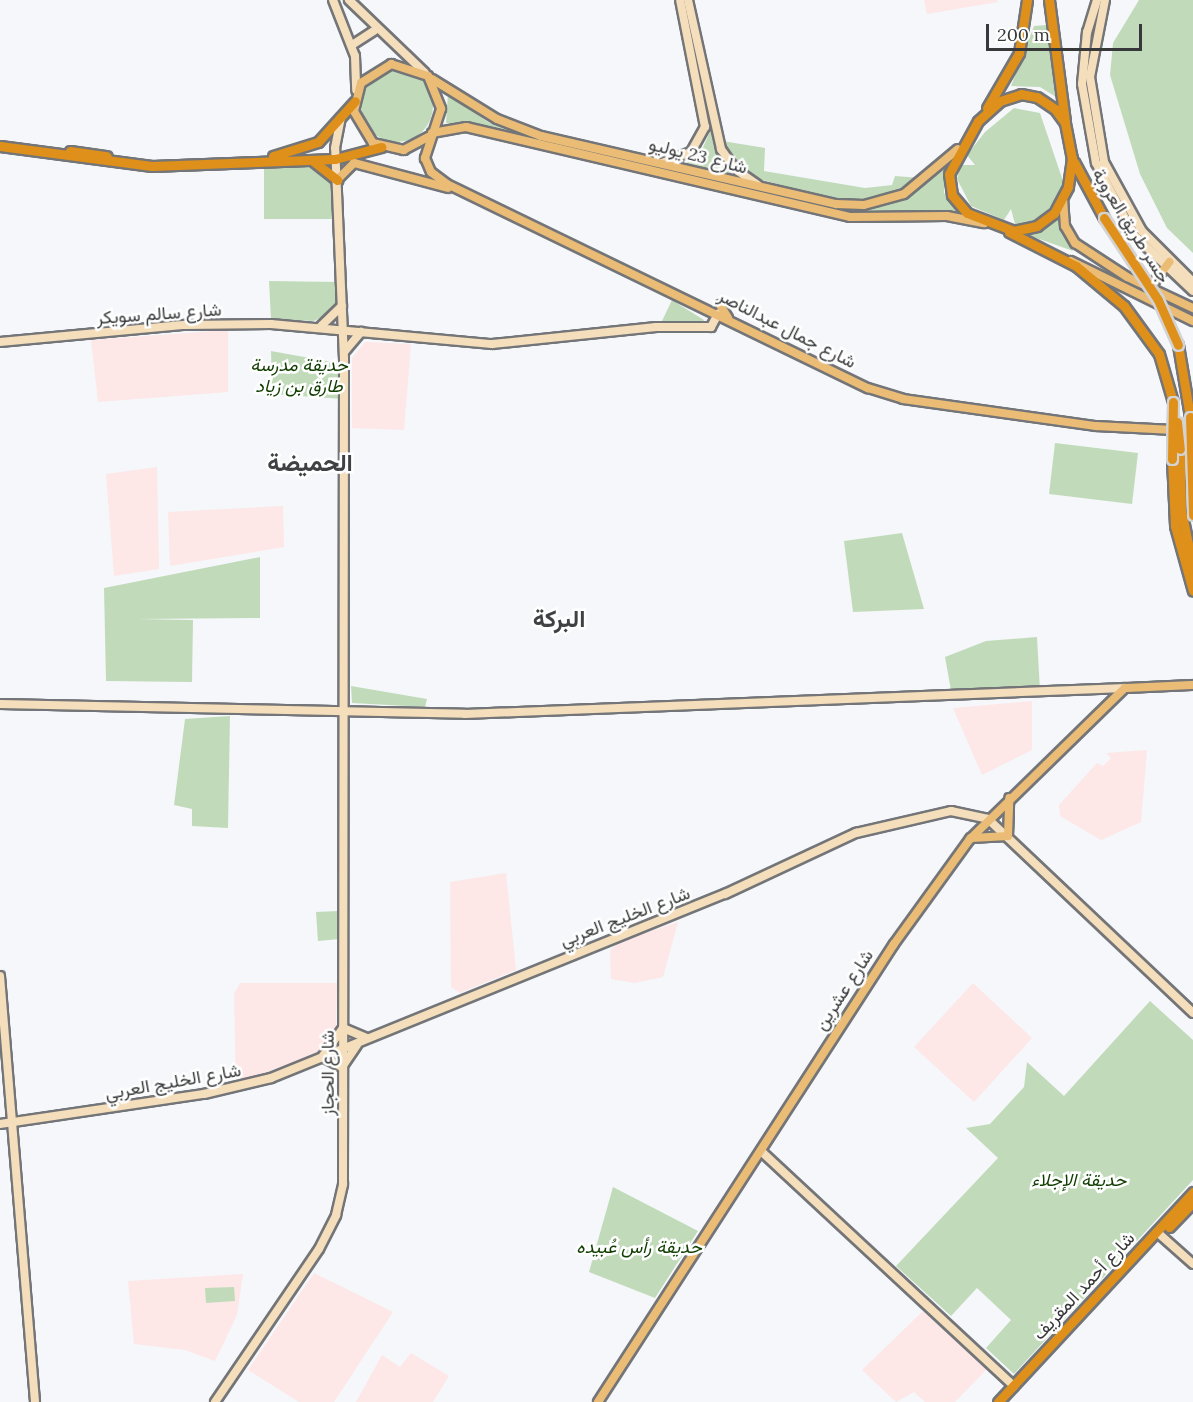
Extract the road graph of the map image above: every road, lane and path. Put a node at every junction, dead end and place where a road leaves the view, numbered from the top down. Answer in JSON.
{"nodes":[{"id":1,"x":333,"y":0,"type":"edge"},
{"id":2,"x":349,"y":0,"type":"edge"},
{"id":3,"x":680,"y":0,"type":"edge"},
{"id":4,"x":688,"y":0,"type":"edge"},
{"id":5,"x":1027,"y":0,"type":"edge"},
{"id":6,"x":1049,"y":0,"type":"edge"},
{"id":7,"x":1097,"y":0,"type":"edge"},
{"id":8,"x":1105,"y":0,"type":"edge"},
{"id":9,"x":375,"y":30,"type":"junction"},
{"id":10,"x":352,"y":45,"type":"junction"},
{"id":11,"x":427,"y":75,"type":"junction"},
{"id":12,"x":355,"y":97,"type":"junction"},
{"id":13,"x":341,"y":118,"type":"junction"},
{"id":14,"x":978,"y":121,"type":"junction"},
{"id":15,"x":1065,"y":123,"type":"junction"},
{"id":16,"x":430,"y":135,"type":"junction"},
{"id":17,"x":0,"y":140,"type":"edge"},
{"id":18,"x":0,"y":146,"type":"edge"},
{"id":19,"x":381,"y":147,"type":"junction"},
{"id":20,"x":958,"y":149,"type":"junction"},
{"id":21,"x":306,"y":157,"type":"junction"},
{"id":22,"x":1072,"y":158,"type":"junction"},
{"id":23,"x":335,"y":159,"type":"junction"},
{"id":24,"x":661,"y":163,"type":"junction"},
{"id":25,"x":337,"y":180,"type":"junction"},
{"id":26,"x":458,"y":189,"type":"junction"},
{"id":27,"x":765,"y":189,"type":"junction"},
{"id":28,"x":1063,"y":198,"type":"junction"},
{"id":29,"x":984,"y":223,"type":"junction"},
{"id":30,"x":1004,"y":229,"type":"junction"},
{"id":31,"x":1065,"y":258,"type":"junction"},
{"id":32,"x":1167,"y":265,"type":"junction"},
{"id":33,"x":1193,"y":282,"type":"edge"},
{"id":34,"x":1149,"y":289,"type":"junction"},
{"id":35,"x":1193,"y":291,"type":"edge"},
{"id":36,"x":343,"y":303,"type":"junction"},
{"id":37,"x":1193,"y":308,"type":"edge"},
{"id":38,"x":719,"y":309,"type":"junction"},
{"id":39,"x":1193,"y":321,"type":"edge"},
{"id":40,"x":320,"y":327,"type":"junction"},
{"id":41,"x":343,"y":329,"type":"junction"},
{"id":42,"x":361,"y":332,"type":"junction"},
{"id":43,"x":0,"y":342,"type":"edge"},
{"id":44,"x":344,"y":351,"type":"junction"},
{"id":45,"x":1173,"y":402,"type":"junction"},
{"id":46,"x":1193,"y":431,"type":"edge"},
{"id":47,"x":1193,"y":448,"type":"edge"},
{"id":48,"x":1193,"y":512,"type":"edge"},
{"id":49,"x":1193,"y":568,"type":"edge"},
{"id":50,"x":1193,"y":591,"type":"edge"},
{"id":51,"x":1193,"y":685,"type":"edge"},
{"id":52,"x":1125,"y":688,"type":"junction"},
{"id":53,"x":0,"y":704,"type":"edge"},
{"id":54,"x":344,"y":707,"type":"junction"},
{"id":55,"x":1010,"y":796,"type":"junction"},
{"id":56,"x":988,"y":819,"type":"junction"},
{"id":57,"x":1008,"y":836,"type":"junction"},
{"id":58,"x":970,"y":838,"type":"junction"},
{"id":59,"x":0,"y":976,"type":"edge"},
{"id":60,"x":1193,"y":1013,"type":"edge"},
{"id":61,"x":343,"y":1028,"type":"junction"},
{"id":62,"x":363,"y":1040,"type":"junction"},
{"id":63,"x":342,"y":1049,"type":"junction"},
{"id":64,"x":322,"y":1057,"type":"junction"},
{"id":65,"x":342,"y":1067,"type":"junction"},
{"id":66,"x":11,"y":1122,"type":"junction"},
{"id":67,"x":0,"y":1124,"type":"edge"},
{"id":68,"x":762,"y":1152,"type":"junction"},
{"id":69,"x":1193,"y":1192,"type":"edge"},
{"id":70,"x":1193,"y":1202,"type":"edge"},
{"id":71,"x":1159,"y":1234,"type":"junction"},
{"id":72,"x":1193,"y":1264,"type":"edge"},
{"id":73,"x":1014,"y":1386,"type":"junction"},
{"id":74,"x":35,"y":1402,"type":"edge"},
{"id":75,"x":214,"y":1402,"type":"edge"},
{"id":76,"x":598,"y":1402,"type":"edge"},
{"id":77,"x":998,"y":1402,"type":"edge"},
{"id":78,"x":1006,"y":1402,"type":"edge"}],
"edges":[{"from":1,"to":10,"type":"main road"},
{"from":2,"to":9,"type":"main road"},
{"from":3,"to":24,"type":"main road"},
{"from":4,"to":27,"type":"main road"},
{"from":5,"to":14,"type":"highway"},
{"from":6,"to":15,"type":"highway"},
{"from":7,"to":32,"type":"main road"},
{"from":8,"to":32,"type":"main road"},
{"from":9,"to":10,"type":"main road"},
{"from":9,"to":11,"type":"main road"},
{"from":10,"to":12,"type":"main road"},
{"from":11,"to":12,"type":"main road"},
{"from":11,"to":16,"type":"main road"},
{"from":11,"to":24,"type":"main road","name":"شارع 23 يوليو"},
{"from":12,"to":13,"type":"highway"},
{"from":12,"to":19,"type":"main road"},
{"from":13,"to":21,"type":"highway"},
{"from":13,"to":23,"type":"main road","name":"شارع الحجاز"},
{"from":14,"to":15,"type":"highway"},
{"from":14,"to":20,"type":"highway"},
{"from":15,"to":22,"type":"highway"},
{"from":16,"to":19,"type":"main road"},
{"from":16,"to":26,"type":"main road","name":"شارع جمال عبدالناصر"},
{"from":16,"to":29,"type":"main road","name":"شارع 23 يوليو"},
{"from":17,"to":21,"type":"highway"},
{"from":18,"to":21,"type":"highway"},
{"from":19,"to":23,"type":"highway"},
{"from":20,"to":27,"type":"main road","name":"شارع 23 يوليو"},
{"from":20,"to":29,"type":"highway"},
{"from":21,"to":23,"type":"highway"},
{"from":21,"to":25,"type":"highway"},
{"from":22,"to":28,"type":"highway"},
{"from":22,"to":47,"type":"highway","name":"جسر طريق العروبة","bridge":true},
{"from":23,"to":25,"type":"main road","name":"شارع الحجاز"},
{"from":24,"to":27,"type":"main road","name":"شارع 23 يوليو"},
{"from":25,"to":26,"type":"main road"},
{"from":25,"to":36,"type":"main road","name":"شارع الحجاز"},
{"from":26,"to":38,"type":"main road","name":"شارع جمال عبدالناصر"},
{"from":28,"to":30,"type":"highway"},
{"from":28,"to":34,"type":"main road"},
{"from":29,"to":30,"type":"highway"},
{"from":30,"to":31,"type":"highway"},
{"from":31,"to":39,"type":"main road"},
{"from":31,"to":45,"type":"highway"},
{"from":32,"to":33,"type":"main road"},
{"from":32,"to":34,"type":"main road"},
{"from":32,"to":35,"type":"main road"},
{"from":34,"to":37,"type":"main road"},
{"from":36,"to":40,"type":"main road"},
{"from":36,"to":41,"type":"main road","name":"شارع الحجاز"},
{"from":38,"to":42,"type":"main road","name":"شارع سالم سويكر"},
{"from":38,"to":46,"type":"main road","name":"شارع جمال عبدالناصر"},
{"from":40,"to":41,"type":"main road","name":"شارع سالم سويكر"},
{"from":40,"to":43,"type":"main road","name":"شارع سالم سويكر"},
{"from":41,"to":42,"type":"main road","name":"شارع سالم سويكر"},
{"from":41,"to":44,"type":"main road","name":"شارع الحجاز"},
{"from":42,"to":44,"type":"main road"},
{"from":44,"to":54,"type":"main road","name":"شارع الحجاز"},
{"from":45,"to":49,"type":"highway","bridge":true},
{"from":45,"to":50,"type":"highway","bridge":true},
{"from":47,"to":48,"type":"highway","name":"جسر طريق العروبة","bridge":true},
{"from":51,"to":52,"type":"main road"},
{"from":52,"to":54,"type":"main road"},
{"from":52,"to":55,"type":"main road","name":"شارع عشرين"},
{"from":53,"to":54,"type":"main road"},
{"from":54,"to":61,"type":"main road","name":"شارع الحجاز"},
{"from":55,"to":56,"type":"main road","name":"شارع عشرين"},
{"from":55,"to":57,"type":"main road"},
{"from":56,"to":57,"type":"main road","name":"شارع الخليج العربي"},
{"from":56,"to":58,"type":"main road","name":"شارع عشرين"},
{"from":56,"to":62,"type":"main road","name":"شارع الخليج العربي"},
{"from":57,"to":58,"type":"main road"},
{"from":57,"to":60,"type":"main road","name":"شارع الخليج العربي"},
{"from":58,"to":68,"type":"main road","name":"شارع عشرين"},
{"from":59,"to":66,"type":"main road"},
{"from":61,"to":62,"type":"main road"},
{"from":61,"to":63,"type":"main road","name":"شارع الحجاز"},
{"from":61,"to":64,"type":"main road"},
{"from":62,"to":63,"type":"main road","name":"شارع الخليج العربي"},
{"from":62,"to":65,"type":"main road"},
{"from":63,"to":64,"type":"main road","name":"شارع الخليج العربي"},
{"from":63,"to":65,"type":"main road","name":"شارع الحجاز"},
{"from":64,"to":65,"type":"main road"},
{"from":64,"to":66,"type":"main road","name":"شارع الخليج العربي"},
{"from":65,"to":75,"type":"main road","name":"شارع الحجاز"},
{"from":66,"to":67,"type":"main road","name":"شارع الخليج العربي"},
{"from":66,"to":74,"type":"main road"},
{"from":68,"to":73,"type":"main road"},
{"from":68,"to":76,"type":"main road","name":"شارع عشرين"},
{"from":69,"to":71,"type":"highway","name":"شارع أحمد المقريف"},
{"from":70,"to":71,"type":"highway","name":"شارع أحمد المقريف"},
{"from":71,"to":72,"type":"main road"},
{"from":71,"to":73,"type":"highway","name":"شارع أحمد المقريف"},
{"from":71,"to":78,"type":"highway","name":"شارع أحمد المقريف"},
{"from":73,"to":77,"type":"highway","name":"شارع أحمد المقريف"}]}
